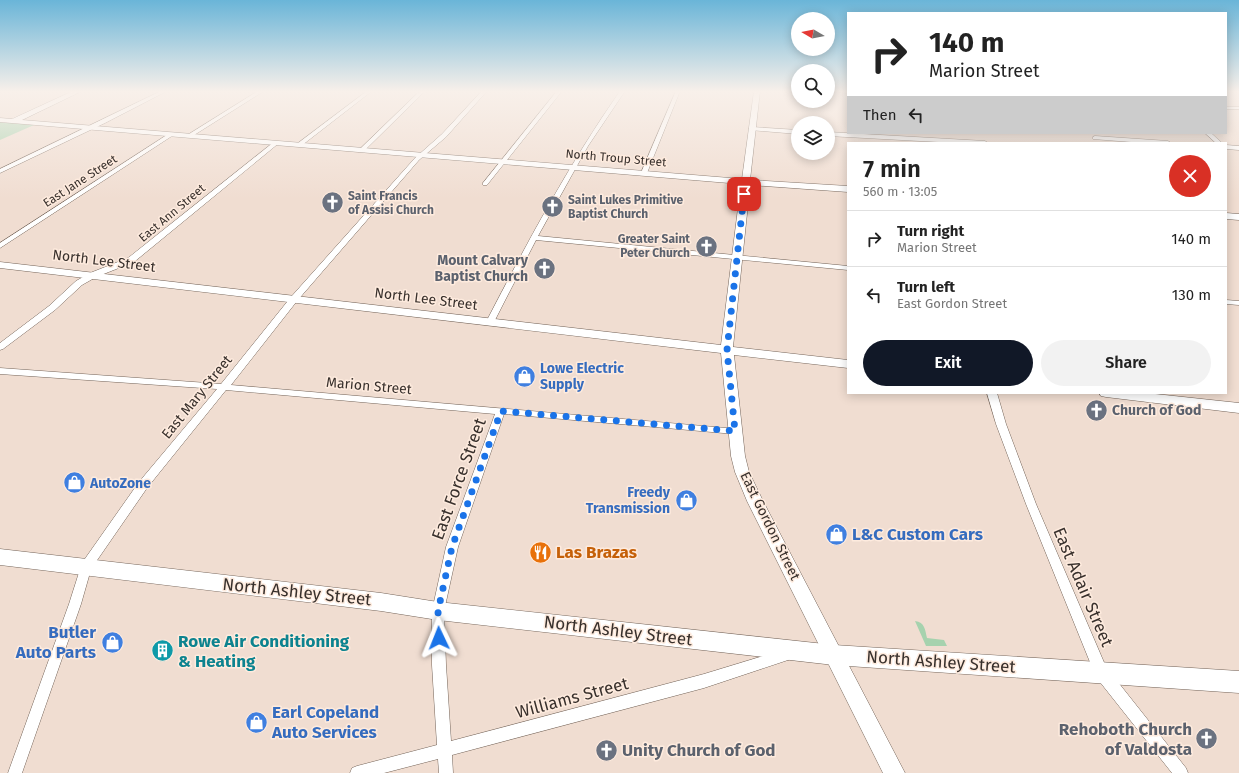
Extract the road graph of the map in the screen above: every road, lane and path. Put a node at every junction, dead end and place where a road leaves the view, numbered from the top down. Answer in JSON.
{"nodes":[{"id":1,"x":92,"y":127,"type":"joint"},
{"id":2,"x":203,"y":127,"type":"edge"},
{"id":3,"x":323,"y":127,"type":"edge"},
{"id":4,"x":386,"y":127,"type":"edge"},
{"id":5,"x":453,"y":127,"type":"edge"},
{"id":6,"x":531,"y":127,"type":"edge"},
{"id":7,"x":598,"y":127,"type":"edge"},
{"id":8,"x":663,"y":127,"type":"edge"},
{"id":9,"x":752,"y":129,"type":"joint"},
{"id":10,"x":791,"y":132,"type":"edge"},
{"id":11,"x":172,"y":134,"type":"junction"},
{"id":12,"x":1091,"y":134,"type":"edge"},
{"id":13,"x":1209,"y":134,"type":"edge"},
{"id":14,"x":835,"y":135,"type":"edge"},
{"id":15,"x":189,"y":136,"type":"junction"},
{"id":16,"x":1095,"y":138,"type":"junction"},
{"id":17,"x":909,"y":141,"type":"edge"},
{"id":18,"x":948,"y":142,"type":"edge"},
{"id":19,"x":1099,"y":142,"type":"edge"},
{"id":20,"x":1153,"y":142,"type":"edge"},
{"id":21,"x":1218,"y":142,"type":"edge"},
{"id":22,"x":276,"y":143,"type":"junction"},
{"id":23,"x":299,"y":145,"type":"junction"},
{"id":24,"x":1227,"y":147,"type":"edge"},
{"id":25,"x":1239,"y":148,"type":"edge"},
{"id":26,"x":362,"y":150,"type":"junction"},
{"id":27,"x":422,"y":155,"type":"junction"},
{"id":28,"x":504,"y":161,"type":"junction"},
{"id":29,"x":572,"y":167,"type":"junction"},
{"id":30,"x":0,"y":171,"type":"edge"},
{"id":31,"x":644,"y":173,"type":"junction"},
{"id":32,"x":745,"y":182,"type":"junction"},
{"id":33,"x":485,"y":184,"type":"dead end"},
{"id":34,"x":847,"y":189,"type":"edge"},
{"id":35,"x":1227,"y":216,"type":"edge"},
{"id":36,"x":1239,"y":217,"type":"edge"},
{"id":37,"x":534,"y":238,"type":"junction"},
{"id":38,"x":0,"y":246,"type":"edge"},
{"id":39,"x":737,"y":258,"type":"junction"},
{"id":40,"x":0,"y":265,"type":"edge"},
{"id":41,"x":847,"y":268,"type":"edge"},
{"id":42,"x":93,"y":275,"type":"junction"},
{"id":43,"x":294,"y":299,"type":"junction"},
{"id":44,"x":1227,"y":302,"type":"edge"},
{"id":45,"x":1239,"y":303,"type":"edge"},
{"id":46,"x":490,"y":322,"type":"junction"},
{"id":47,"x":0,"y":347,"type":"edge"},
{"id":48,"x":727,"y":350,"type":"junction"},
{"id":49,"x":847,"y":364,"type":"edge"},
{"id":50,"x":0,"y":371,"type":"edge"},
{"id":51,"x":224,"y":387,"type":"junction"},
{"id":52,"x":992,"y":394,"type":"edge"},
{"id":53,"x":1121,"y":394,"type":"edge"},
{"id":54,"x":1167,"y":397,"type":"edge"},
{"id":55,"x":1239,"y":408,"type":"edge"},
{"id":56,"x":501,"y":411,"type":"junction"},
{"id":57,"x":735,"y":431,"type":"junction"},
{"id":58,"x":0,"y":557,"type":"edge"},
{"id":59,"x":86,"y":567,"type":"junction"},
{"id":60,"x":438,"y":611,"type":"junction"},
{"id":61,"x":795,"y":652,"type":"junction"},
{"id":62,"x":834,"y":656,"type":"junction"},
{"id":63,"x":1100,"y":672,"type":"junction"},
{"id":64,"x":1239,"y":682,"type":"edge"},
{"id":65,"x":445,"y":750,"type":"junction"},
{"id":66,"x":15,"y":773,"type":"edge"},
{"id":67,"x":357,"y":773,"type":"edge"},
{"id":68,"x":446,"y":773,"type":"edge"},
{"id":69,"x":894,"y":773,"type":"edge"},
{"id":70,"x":1180,"y":773,"type":"edge"}],
"edges":[{"from":1,"to":11,"type":"street","name":"North Troup Street"},
{"from":1,"to":30,"type":"street"},
{"from":2,"to":15,"type":"street"},
{"from":3,"to":23,"type":"street"},
{"from":4,"to":26,"type":"street"},
{"from":5,"to":27,"type":"street","name":"East Mary Street"},
{"from":6,"to":28,"type":"street"},
{"from":7,"to":29,"type":"street"},
{"from":8,"to":31,"type":"street"},
{"from":9,"to":10,"type":"street"},
{"from":9,"to":32,"type":"street","name":"East Gordon Street"},
{"from":11,"to":15,"type":"street","name":"North Troup Street"},
{"from":11,"to":38,"type":"street","name":"East Jane Street"},
{"from":12,"to":16,"type":"street"},
{"from":13,"to":21,"type":"street"},
{"from":14,"to":17,"type":"street"},
{"from":15,"to":22,"type":"street","name":"North Troup Street"},
{"from":16,"to":19,"type":"street"},
{"from":16,"to":20,"type":"street"},
{"from":17,"to":18,"type":"street"},
{"from":22,"to":23,"type":"street","name":"North Troup Street"},
{"from":22,"to":42,"type":"street","name":"East Ann Street"},
{"from":23,"to":26,"type":"street","name":"North Troup Street"},
{"from":24,"to":25,"type":"street"},
{"from":26,"to":27,"type":"street","name":"North Troup Street"},
{"from":27,"to":28,"type":"street","name":"North Troup Street"},
{"from":27,"to":43,"type":"street","name":"East Mary Street"},
{"from":28,"to":29,"type":"street","name":"North Troup Street"},
{"from":28,"to":33,"type":"street"},
{"from":29,"to":31,"type":"street","name":"North Troup Street"},
{"from":29,"to":37,"type":"street"},
{"from":31,"to":32,"type":"street","name":"North Troup Street"},
{"from":32,"to":34,"type":"street","name":"North Troup Street"},
{"from":32,"to":39,"type":"street","name":"East Gordon Street"},
{"from":35,"to":36,"type":"street"},
{"from":37,"to":39,"type":"street"},
{"from":37,"to":46,"type":"street"},
{"from":39,"to":41,"type":"street"},
{"from":39,"to":48,"type":"street","name":"East Gordon Street"},
{"from":40,"to":42,"type":"street","name":"North Lee Street"},
{"from":42,"to":43,"type":"street","name":"North Lee Street"},
{"from":42,"to":47,"type":"street","name":"East Ann Street"},
{"from":43,"to":46,"type":"street","name":"North Lee Street"},
{"from":43,"to":51,"type":"street","name":"East Mary Street"},
{"from":44,"to":45,"type":"street"},
{"from":46,"to":48,"type":"street","name":"North Lee Street"},
{"from":48,"to":49,"type":"street","name":"North Lee Street"},
{"from":48,"to":57,"type":"street","name":"East Gordon Street"},
{"from":50,"to":51,"type":"street","name":"Marion Street"},
{"from":51,"to":56,"type":"street","name":"Marion Street"},
{"from":51,"to":59,"type":"street","name":"East Mary Street"},
{"from":52,"to":63,"type":"street","name":"East Adair Street"},
{"from":53,"to":54,"type":"street"},
{"from":54,"to":55,"type":"street"},
{"from":56,"to":57,"type":"street","name":"Marion Street"},
{"from":56,"to":60,"type":"street","name":"East Force Street"},
{"from":57,"to":62,"type":"street","name":"East Gordon Street"},
{"from":58,"to":59,"type":"main road","name":"North Ashley Street"},
{"from":59,"to":60,"type":"main road","name":"North Ashley Street"},
{"from":59,"to":66,"type":"street","name":"East Mary Street"},
{"from":60,"to":61,"type":"main road","name":"North Ashley Street"},
{"from":60,"to":65,"type":"street","name":"East Force Street"},
{"from":61,"to":62,"type":"main road","name":"North Ashley Street"},
{"from":61,"to":65,"type":"street","name":"Williams Street"},
{"from":62,"to":63,"type":"main road","name":"North Ashley Street"},
{"from":62,"to":69,"type":"street","name":"East Gordon Street"},
{"from":63,"to":64,"type":"main road","name":"North Ashley Street"},
{"from":63,"to":70,"type":"street","name":"East Adair Street"},
{"from":65,"to":67,"type":"street","name":"Williams Street"},
{"from":65,"to":68,"type":"street","name":"East Force Street"}]}
